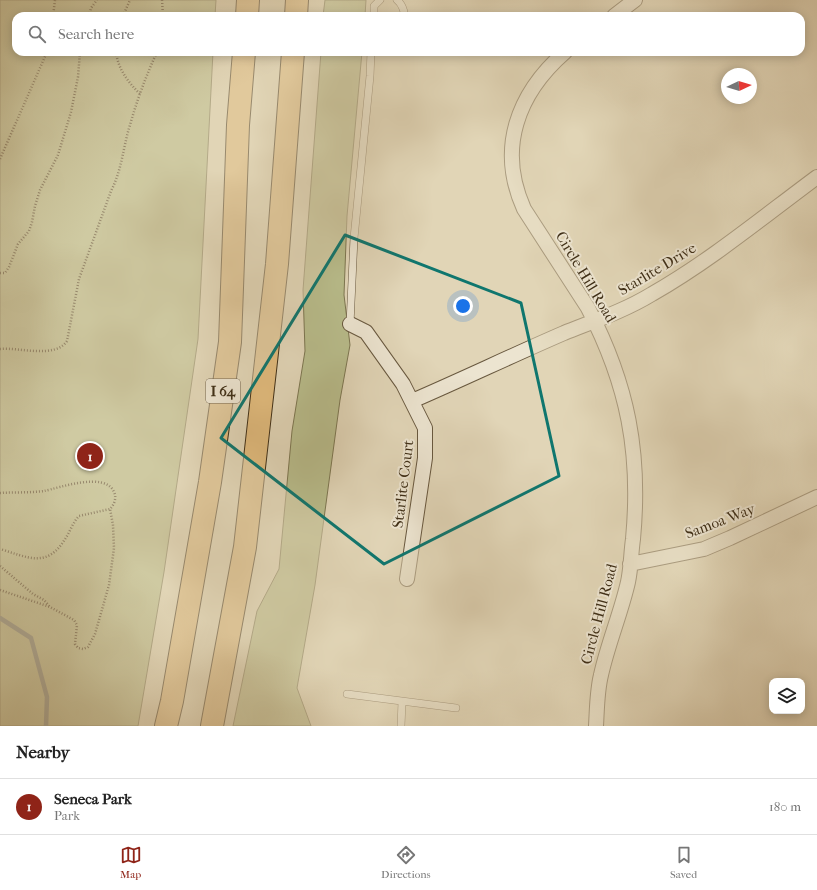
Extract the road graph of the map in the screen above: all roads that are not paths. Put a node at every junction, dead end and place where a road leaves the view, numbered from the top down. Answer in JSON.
{"nodes":[{"id":1,"x":248,"y":0,"type":"edge"},
{"id":2,"x":297,"y":0,"type":"edge"},
{"id":3,"x":380,"y":0,"type":"edge"},
{"id":4,"x":397,"y":0,"type":"edge"},
{"id":5,"x":635,"y":0,"type":"edge"},
{"id":6,"x":619,"y":9,"type":"edge"},
{"id":7,"x":247,"y":12,"type":"edge"},
{"id":8,"x":296,"y":12,"type":"edge"},
{"id":9,"x":374,"y":12,"type":"edge"},
{"id":10,"x":403,"y":12,"type":"edge"},
{"id":11,"x":244,"y":56,"type":"edge"},
{"id":12,"x":293,"y":56,"type":"edge"},
{"id":13,"x":373,"y":56,"type":"edge"},
{"id":14,"x":560,"y":56,"type":"edge"},
{"id":15,"x":817,"y":177,"type":"edge"},
{"id":16,"x":595,"y":322,"type":"junction"},
{"id":17,"x":350,"y":324,"type":"joint"},
{"id":18,"x":412,"y":401,"type":"junction"},
{"id":19,"x":817,"y":497,"type":"edge"},
{"id":20,"x":630,"y":564,"type":"junction"},
{"id":21,"x":407,"y":579,"type":"dead end"},
{"id":22,"x":347,"y":694,"type":"dead end"},
{"id":23,"x":402,"y":702,"type":"junction"},
{"id":24,"x":456,"y":708,"type":"dead end"},
{"id":25,"x":166,"y":726,"type":"edge"},
{"id":26,"x":212,"y":726,"type":"edge"},
{"id":27,"x":401,"y":726,"type":"edge"},
{"id":28,"x":596,"y":726,"type":"edge"}],
"edges":[{"from":1,"to":7,"type":"highway"},
{"from":2,"to":8,"type":"highway"},
{"from":3,"to":9,"type":"lane"},
{"from":4,"to":10,"type":"lane"},
{"from":5,"to":6,"type":"street"},
{"from":11,"to":25,"type":"highway","number":"I 64"},
{"from":12,"to":26,"type":"highway","number":"I 64"},
{"from":13,"to":17,"type":"lane"},
{"from":14,"to":16,"type":"street","name":"Circle Hill Road"},
{"from":15,"to":16,"type":"street","name":"Starlite Drive"},
{"from":16,"to":18,"type":"street","name":"Starlite Drive"},
{"from":16,"to":20,"type":"street","name":"Circle Hill Road"},
{"from":17,"to":18,"type":"street","name":"Starlite Court"},
{"from":18,"to":21,"type":"street","name":"Starlite Court"},
{"from":19,"to":20,"type":"street","name":"Samoa Way"},
{"from":20,"to":28,"type":"street","name":"Circle Hill Road"},
{"from":22,"to":23,"type":"lane"},
{"from":23,"to":24,"type":"lane"},
{"from":23,"to":27,"type":"lane"}]}
